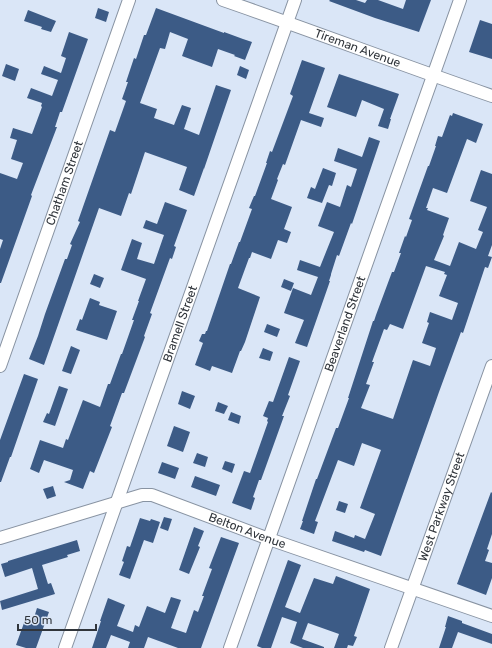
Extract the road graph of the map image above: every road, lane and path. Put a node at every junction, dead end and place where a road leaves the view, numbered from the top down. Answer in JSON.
{"nodes":[{"id":1,"x":130,"y":0,"type":"edge"},
{"id":2,"x":223,"y":0,"type":"edge"},
{"id":3,"x":295,"y":0,"type":"edge"},
{"id":4,"x":460,"y":0,"type":"edge"},
{"id":5,"x":287,"y":22,"type":"junction"},
{"id":6,"x":433,"y":76,"type":"junction"},
{"id":7,"x":492,"y":96,"type":"edge"},
{"id":8,"x":0,"y":366,"type":"edge"},
{"id":9,"x":492,"y":366,"type":"edge"},
{"id":10,"x":116,"y":503,"type":"junction"},
{"id":11,"x":0,"y":538,"type":"edge"},
{"id":12,"x":268,"y":539,"type":"junction"},
{"id":13,"x":411,"y":589,"type":"junction"},
{"id":14,"x":492,"y":616,"type":"edge"},
{"id":15,"x":65,"y":648,"type":"edge"},
{"id":16,"x":230,"y":648,"type":"edge"},
{"id":17,"x":391,"y":648,"type":"edge"}],
"edges":[{"from":1,"to":8,"type":"street","name":"Chatham Street"},
{"from":2,"to":5,"type":"street","name":"Tireman Avenue"},
{"from":3,"to":5,"type":"street","name":"Bramell Street"},
{"from":4,"to":6,"type":"street","name":"Beaverland Street"},
{"from":5,"to":6,"type":"street","name":"Tireman Avenue"},
{"from":5,"to":10,"type":"street","name":"Bramell Street"},
{"from":6,"to":7,"type":"street","name":"Tireman Avenue"},
{"from":6,"to":12,"type":"street","name":"Beaverland Street"},
{"from":9,"to":13,"type":"street","name":"West Parkway Street"},
{"from":10,"to":11,"type":"street","name":"Belton Avenue"},
{"from":10,"to":12,"type":"street","name":"Belton Avenue"},
{"from":10,"to":15,"type":"street","name":"Bramell Street"},
{"from":12,"to":13,"type":"street","name":"Belton Avenue"},
{"from":12,"to":16,"type":"street","name":"Beaverland Street"},
{"from":13,"to":14,"type":"street","name":"Belton Avenue"},
{"from":13,"to":17,"type":"street","name":"West Parkway Street"}]}
